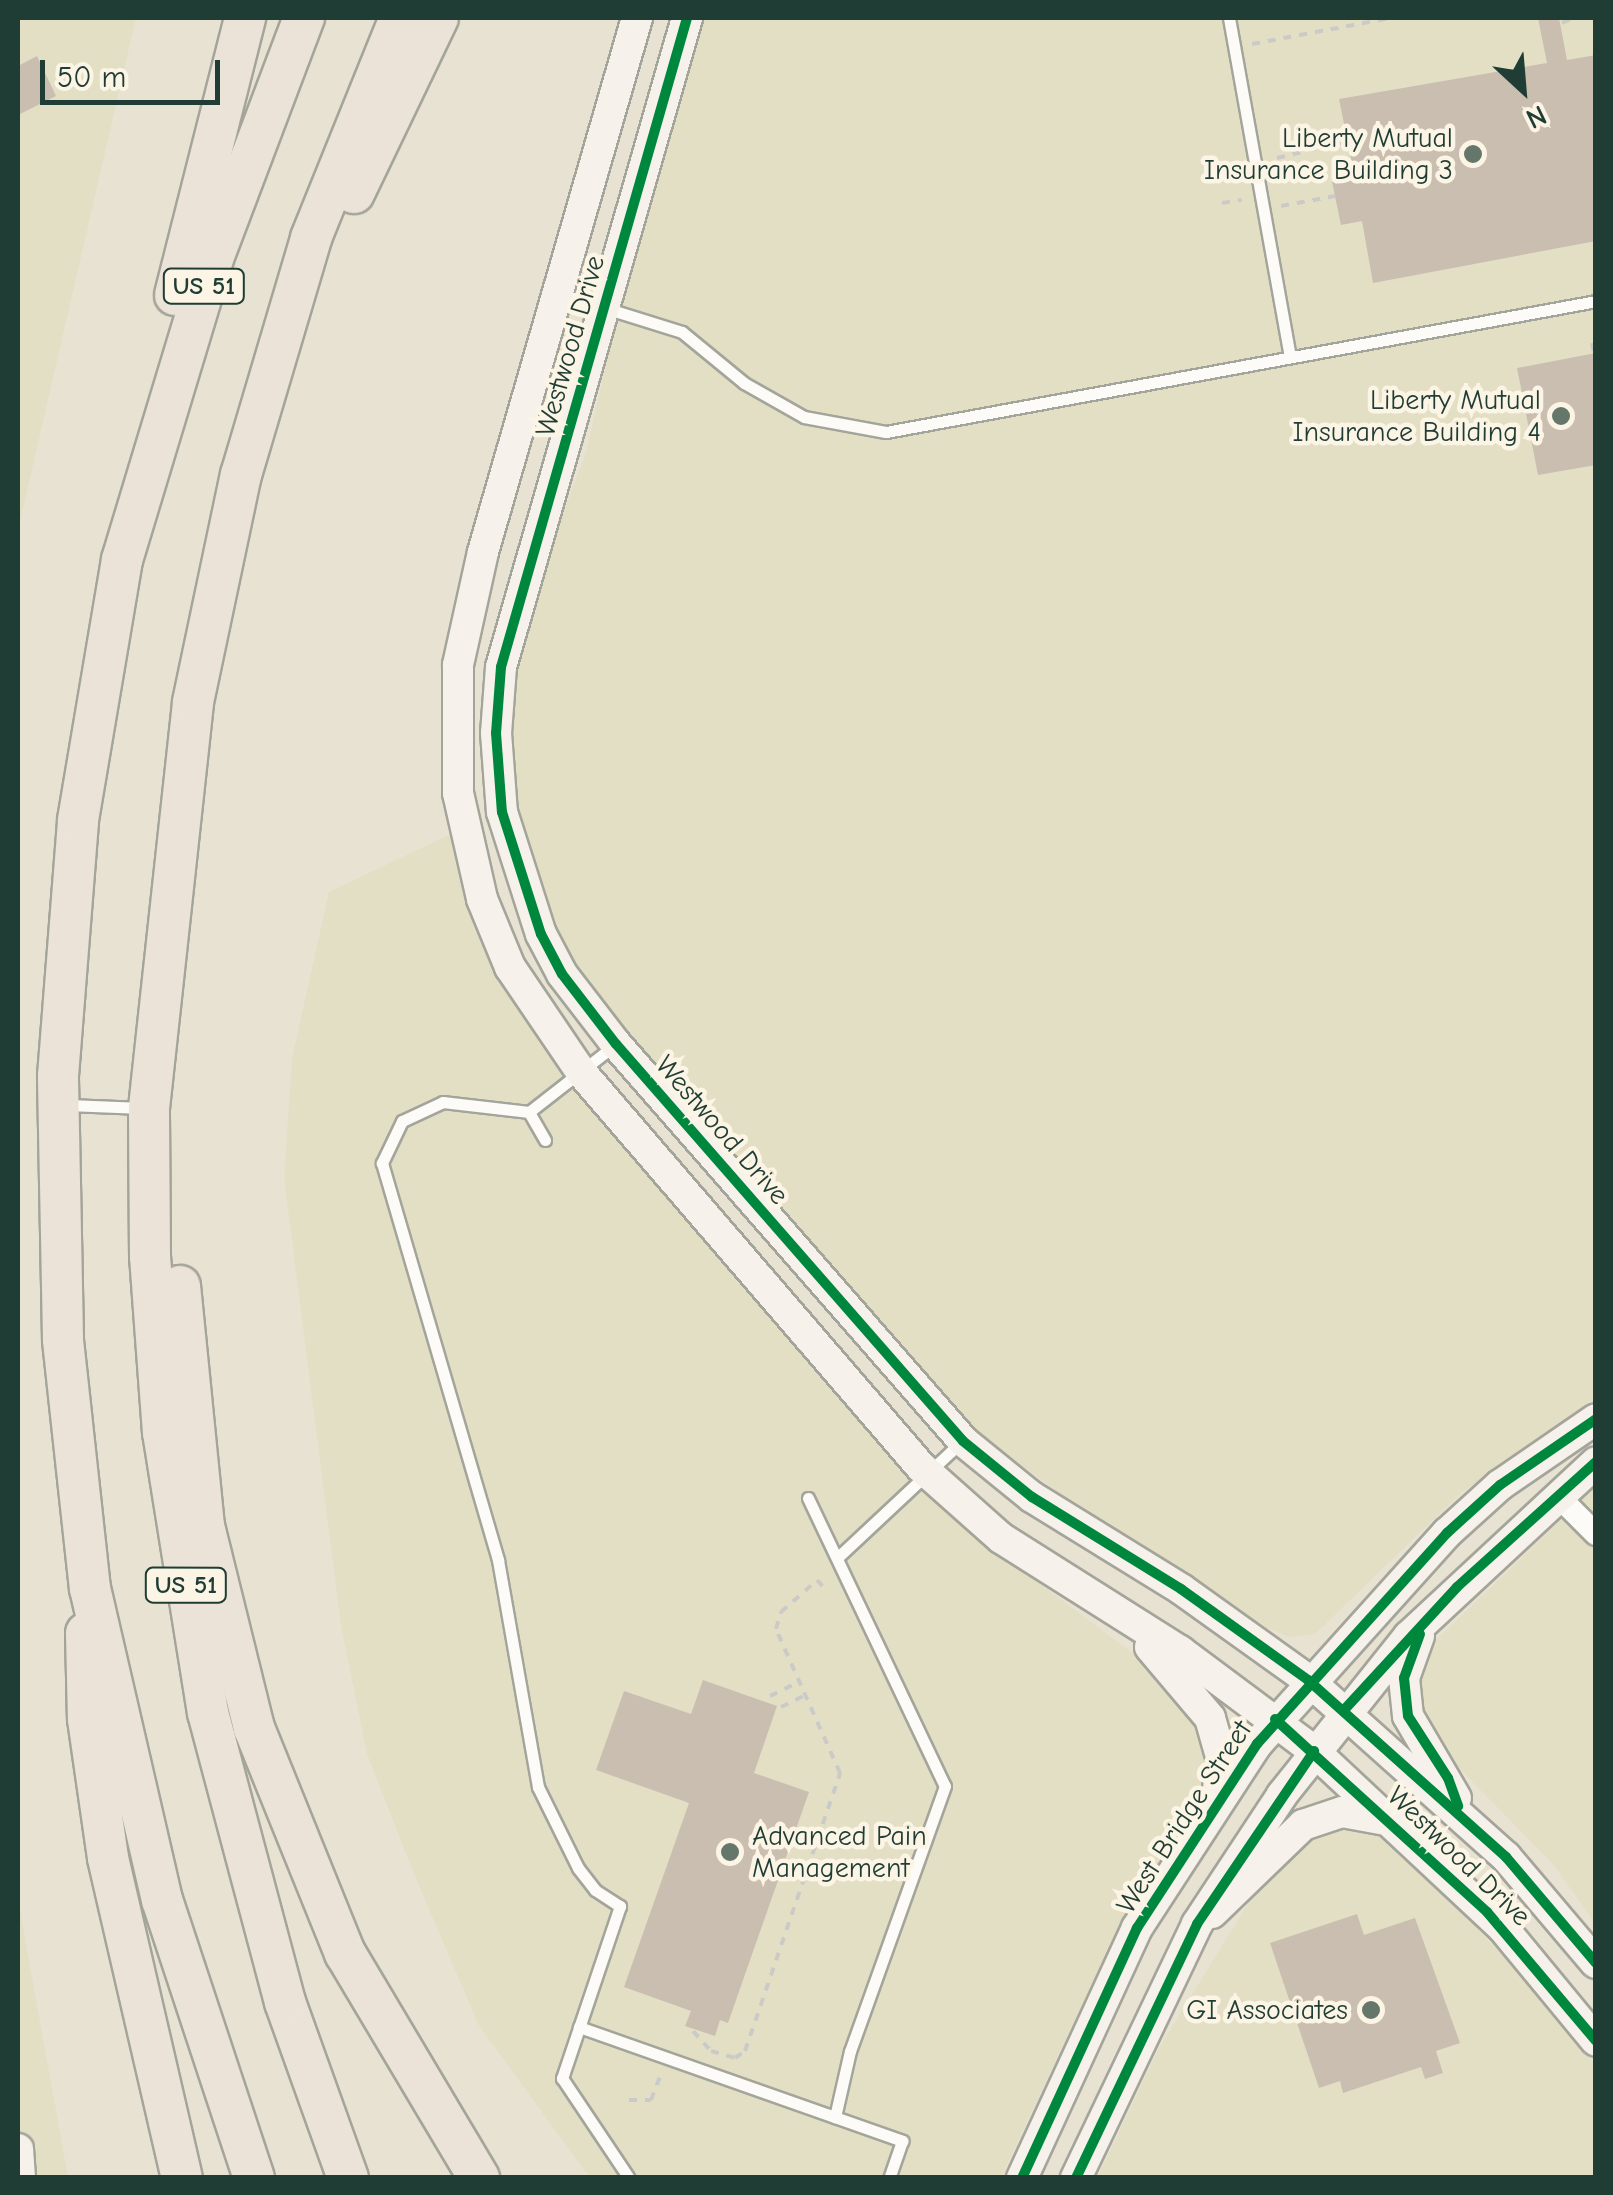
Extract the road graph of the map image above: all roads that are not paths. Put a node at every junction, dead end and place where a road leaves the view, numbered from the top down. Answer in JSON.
{"nodes":[{"id":1,"x":245,"y":18,"type":"edge"},
{"id":2,"x":304,"y":18,"type":"edge"},
{"id":3,"x":400,"y":18,"type":"edge"},
{"id":4,"x":438,"y":18,"type":"edge"},
{"id":5,"x":637,"y":18,"type":"edge"},
{"id":6,"x":687,"y":18,"type":"edge"},
{"id":7,"x":1229,"y":18,"type":"edge"},
{"id":8,"x":556,"y":292,"type":"junction"},
{"id":9,"x":1596,"y":301,"type":"edge"},
{"id":10,"x":604,"y":306,"type":"junction"},
{"id":11,"x":1290,"y":357,"type":"junction"},
{"id":12,"x":230,"y":524,"type":"junction"},
{"id":13,"x":122,"y":560,"type":"junction"},
{"id":14,"x":162,"y":972,"type":"junction"},
{"id":15,"x":616,"y":1044,"type":"junction"},
{"id":16,"x":581,"y":1072,"type":"junction"},
{"id":17,"x":58,"y":1105,"type":"junction"},
{"id":18,"x":149,"y":1108,"type":"junction"},
{"id":19,"x":529,"y":1112,"type":"junction"},
{"id":20,"x":545,"y":1140,"type":"dead end"},
{"id":21,"x":1596,"y":1419,"type":"edge"},
{"id":22,"x":964,"y":1440,"type":"junction"},
{"id":23,"x":1596,"y":1462,"type":"edge"},
{"id":24,"x":927,"y":1474,"type":"junction"},
{"id":25,"x":1556,"y":1494,"type":"junction"},
{"id":26,"x":808,"y":1498,"type":"dead end"},
{"id":27,"x":1596,"y":1534,"type":"edge"},
{"id":28,"x":837,"y":1558,"type":"junction"},
{"id":29,"x":90,"y":1589,"type":"junction"},
{"id":30,"x":1121,"y":1615,"type":"junction"},
{"id":31,"x":1424,"y":1621,"type":"junction"},
{"id":32,"x":1308,"y":1680,"type":"junction"},
{"id":33,"x":1344,"y":1710,"type":"junction"},
{"id":34,"x":1275,"y":1719,"type":"junction"},
{"id":35,"x":1314,"y":1751,"type":"junction"},
{"id":36,"x":1216,"y":1800,"type":"junction"},
{"id":37,"x":1458,"y":1811,"type":"junction"},
{"id":38,"x":1394,"y":1822,"type":"junction"},
{"id":39,"x":1198,"y":1924,"type":"junction"},
{"id":40,"x":1596,"y":1963,"type":"edge"},
{"id":41,"x":579,"y":2027,"type":"junction"},
{"id":42,"x":1596,"y":2041,"type":"edge"},
{"id":43,"x":835,"y":2117,"type":"junction"},
{"id":44,"x":18,"y":2148,"type":"edge"},
{"id":45,"x":20,"y":2178,"type":"edge"},
{"id":46,"x":182,"y":2178,"type":"edge"},
{"id":47,"x":254,"y":2178,"type":"edge"},
{"id":48,"x":348,"y":2178,"type":"edge"},
{"id":49,"x":478,"y":2178,"type":"edge"},
{"id":50,"x":629,"y":2178,"type":"edge"},
{"id":51,"x":889,"y":2178,"type":"edge"},
{"id":52,"x":1022,"y":2178,"type":"edge"},
{"id":53,"x":1076,"y":2178,"type":"edge"}],
"edges":[{"from":1,"to":13,"type":"highway"},
{"from":2,"to":13,"type":"highway","number":"US 51"},
{"from":3,"to":12,"type":"highway","number":"US 51"},
{"from":4,"to":12,"type":"highway"},
{"from":5,"to":8,"type":"street","name":"Westwood Drive"},
{"from":6,"to":10,"type":"street","name":"Westwood Drive"},
{"from":7,"to":11,"type":"lane"},
{"from":8,"to":10,"type":"lane"},
{"from":8,"to":16,"type":"street","name":"Westwood Drive"},
{"from":9,"to":11,"type":"lane"},
{"from":10,"to":11,"type":"lane"},
{"from":10,"to":15,"type":"street","name":"Westwood Drive"},
{"from":12,"to":14,"type":"highway","number":"US 51"},
{"from":13,"to":17,"type":"highway","number":"US 51"},
{"from":14,"to":18,"type":"highway","number":"US 51"},
{"from":14,"to":49,"type":"highway"},
{"from":15,"to":16,"type":"lane"},
{"from":15,"to":22,"type":"street","name":"Westwood Drive"},
{"from":16,"to":19,"type":"lane"},
{"from":16,"to":24,"type":"street","name":"Westwood Drive"},
{"from":17,"to":18,"type":"lane"},
{"from":17,"to":29,"type":"highway","number":"US 51"},
{"from":18,"to":48,"type":"highway","number":"US 51"},
{"from":19,"to":20,"type":"lane"},
{"from":19,"to":41,"type":"lane"},
{"from":21,"to":32,"type":"street","name":"West Bridge Street"},
{"from":22,"to":24,"type":"lane"},
{"from":22,"to":32,"type":"street","name":"Westwood Drive"},
{"from":23,"to":25,"type":"street"},
{"from":24,"to":28,"type":"lane"},
{"from":24,"to":30,"type":"street","name":"Westwood Drive"},
{"from":25,"to":27,"type":"street"},
{"from":25,"to":31,"type":"street"},
{"from":26,"to":28,"type":"lane"},
{"from":28,"to":43,"type":"lane"},
{"from":29,"to":46,"type":"highway"},
{"from":29,"to":47,"type":"highway","number":"US 51"},
{"from":30,"to":34,"type":"street","name":"Westwood Drive"},
{"from":30,"to":36,"type":"street"},
{"from":31,"to":33,"type":"street"},
{"from":31,"to":37,"type":"street"},
{"from":32,"to":33,"type":"street","name":"Westwood Drive"},
{"from":32,"to":34,"type":"street","name":"West Bridge Street"},
{"from":33,"to":35,"type":"street"},
{"from":33,"to":37,"type":"street","name":"Westwood Drive"},
{"from":34,"to":35,"type":"street","name":"Westwood Drive"},
{"from":34,"to":36,"type":"street","name":"West Bridge Street"},
{"from":35,"to":38,"type":"street","name":"Westwood Drive"},
{"from":35,"to":39,"type":"street"},
{"from":36,"to":52,"type":"street","name":"West Bridge Street"},
{"from":37,"to":40,"type":"street","name":"Westwood Drive"},
{"from":38,"to":39,"type":"street"},
{"from":38,"to":42,"type":"street","name":"Westwood Drive"},
{"from":39,"to":53,"type":"street"},
{"from":41,"to":43,"type":"lane"},
{"from":41,"to":50,"type":"lane"},
{"from":43,"to":51,"type":"lane"},
{"from":44,"to":45,"type":"street"}]}
